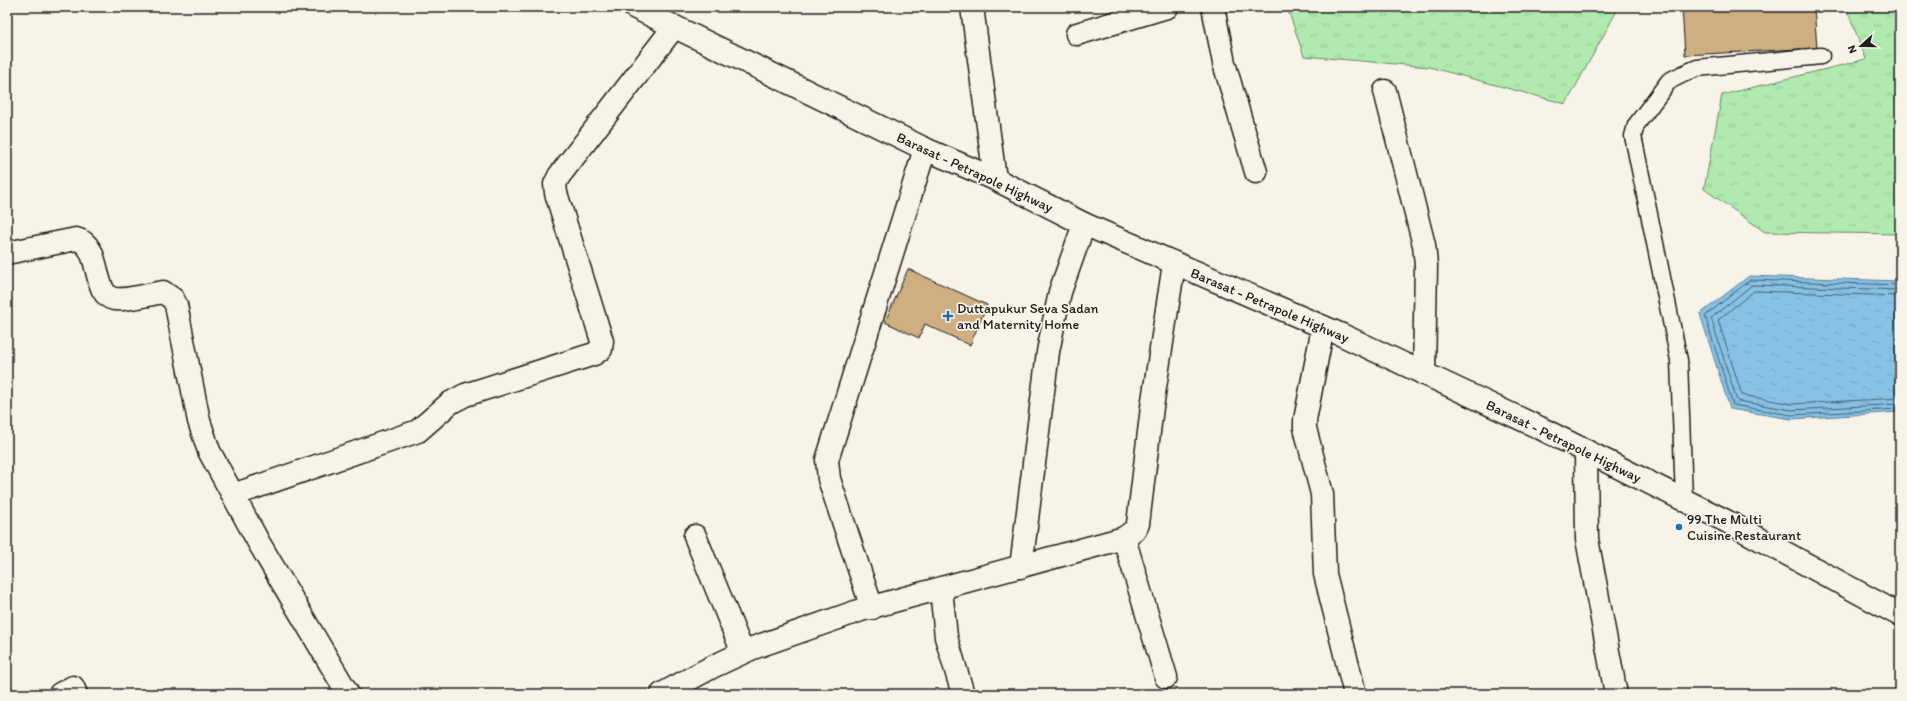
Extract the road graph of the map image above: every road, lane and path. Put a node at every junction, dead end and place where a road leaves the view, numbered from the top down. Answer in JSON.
{"nodes":[{"id":1,"x":634,"y":7,"type":"edge"},
{"id":2,"x":972,"y":7,"type":"edge"},
{"id":3,"x":1167,"y":7,"type":"edge"},
{"id":4,"x":1213,"y":7,"type":"edge"},
{"id":5,"x":674,"y":27,"type":"junction"},
{"id":6,"x":1077,"y":34,"type":"dead end"},
{"id":7,"x":1821,"y":56,"type":"dead end"},
{"id":8,"x":1385,"y":91,"type":"dead end"},
{"id":9,"x":925,"y":149,"type":"junction"},
{"id":10,"x":1256,"y":172,"type":"dead end"},
{"id":11,"x":995,"y":179,"type":"junction"},
{"id":12,"x":1084,"y":224,"type":"junction"},
{"id":13,"x":7,"y":253,"type":"edge"},
{"id":14,"x":1174,"y":264,"type":"junction"},
{"id":15,"x":1323,"y":327,"type":"junction"},
{"id":16,"x":1424,"y":374,"type":"junction"},
{"id":17,"x":1586,"y":451,"type":"junction"},
{"id":18,"x":233,"y":496,"type":"junction"},
{"id":19,"x":1684,"y":500,"type":"junction"},
{"id":20,"x":696,"y":536,"type":"dead end"},
{"id":21,"x":1124,"y":538,"type":"junction"},
{"id":22,"x":1021,"y":567,"type":"junction"},
{"id":23,"x":941,"y":589,"type":"junction"},
{"id":24,"x":872,"y":608,"type":"junction"},
{"id":25,"x":1900,"y":615,"type":"edge"},
{"id":26,"x":743,"y":653,"type":"junction"},
{"id":27,"x":1166,"y":677,"type":"dead end"},
{"id":28,"x":60,"y":694,"type":"edge"},
{"id":29,"x":76,"y":694,"type":"edge"},
{"id":30,"x":348,"y":694,"type":"edge"},
{"id":31,"x":662,"y":694,"type":"edge"},
{"id":32,"x":963,"y":694,"type":"edge"},
{"id":33,"x":1355,"y":694,"type":"edge"},
{"id":34,"x":1616,"y":694,"type":"edge"}],
"edges":[{"from":1,"to":5,"type":"main road","name":"Barasat - Petrapole Highway"},
{"from":2,"to":11,"type":"main road"},
{"from":3,"to":6,"type":"main road"},
{"from":4,"to":10,"type":"main road"},
{"from":5,"to":9,"type":"main road","name":"Barasat - Petrapole Highway"},
{"from":5,"to":18,"type":"main road"},
{"from":7,"to":19,"type":"lane"},
{"from":8,"to":16,"type":"main road"},
{"from":9,"to":11,"type":"main road","name":"Barasat - Petrapole Highway"},
{"from":9,"to":24,"type":"main road"},
{"from":11,"to":12,"type":"main road","name":"Barasat - Petrapole Highway"},
{"from":12,"to":14,"type":"main road","name":"Barasat - Petrapole Highway"},
{"from":12,"to":22,"type":"main road"},
{"from":13,"to":18,"type":"main road"},
{"from":14,"to":15,"type":"main road","name":"Barasat - Petrapole Highway"},
{"from":14,"to":21,"type":"main road"},
{"from":15,"to":16,"type":"main road","name":"Barasat - Petrapole Highway"},
{"from":15,"to":33,"type":"main road"},
{"from":16,"to":17,"type":"main road","name":"Barasat - Petrapole Highway"},
{"from":17,"to":19,"type":"main road","name":"Barasat - Petrapole Highway"},
{"from":17,"to":34,"type":"main road"},
{"from":18,"to":30,"type":"main road"},
{"from":19,"to":25,"type":"main road","name":"Barasat - Petrapole Highway"},
{"from":20,"to":26,"type":"main road"},
{"from":21,"to":22,"type":"main road"},
{"from":21,"to":27,"type":"main road"},
{"from":22,"to":23,"type":"main road"},
{"from":23,"to":24,"type":"main road"},
{"from":23,"to":32,"type":"main road"},
{"from":24,"to":26,"type":"main road"},
{"from":26,"to":31,"type":"main road"},
{"from":28,"to":29,"type":"main road"}]}
